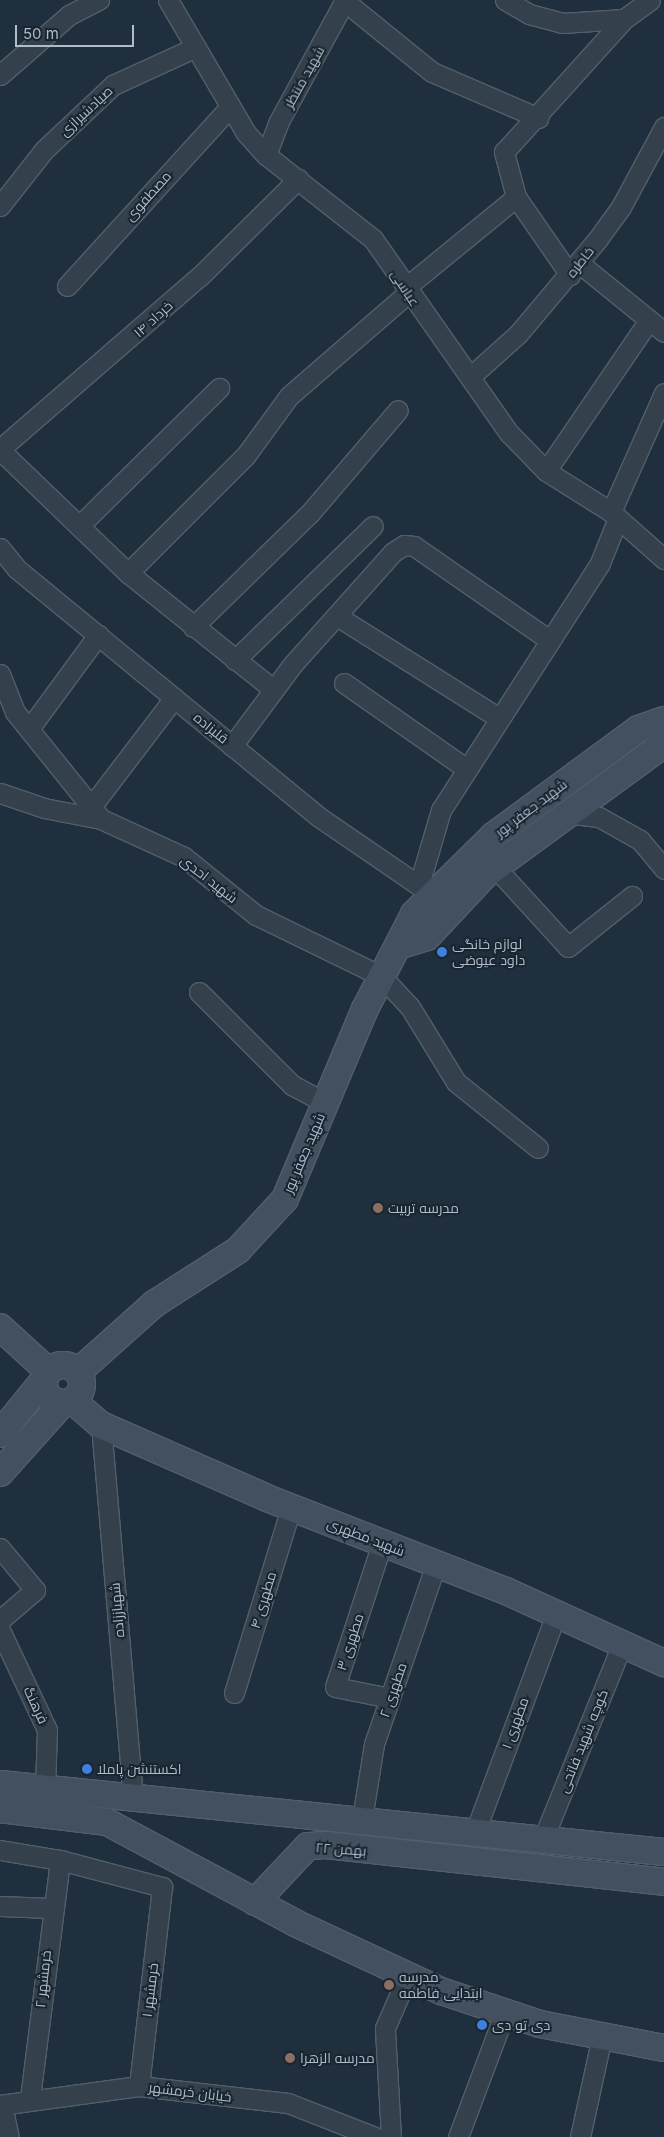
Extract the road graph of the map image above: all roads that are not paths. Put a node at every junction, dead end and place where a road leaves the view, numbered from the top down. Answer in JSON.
{"nodes":[{"id":1,"x":99,"y":0,"type":"edge"},
{"id":2,"x":168,"y":0,"type":"edge"},
{"id":3,"x":344,"y":0,"type":"edge"},
{"id":4,"x":505,"y":0,"type":"edge"},
{"id":5,"x":650,"y":0,"type":"edge"},
{"id":6,"x":624,"y":19,"type":"junction"},
{"id":7,"x":196,"y":47,"type":"junction"},
{"id":8,"x":0,"y":75,"type":"edge"},
{"id":9,"x":230,"y":107,"type":"junction"},
{"id":10,"x":539,"y":118,"type":"junction"},
{"id":11,"x":664,"y":127,"type":"edge"},
{"id":12,"x":266,"y":155,"type":"junction"},
{"id":13,"x":298,"y":180,"type":"junction"},
{"id":14,"x":516,"y":197,"type":"junction"},
{"id":15,"x":0,"y":206,"type":"edge"},
{"id":16,"x":574,"y":269,"type":"junction"},
{"id":17,"x":67,"y":286,"type":"dead end"},
{"id":18,"x":407,"y":290,"type":"junction"},
{"id":19,"x":649,"y":320,"type":"junction"},
{"id":20,"x":664,"y":332,"type":"edge"},
{"id":21,"x":470,"y":377,"type":"junction"},
{"id":22,"x":219,"y":388,"type":"dead end"},
{"id":23,"x":664,"y":393,"type":"edge"},
{"id":24,"x":398,"y":410,"type":"dead end"},
{"id":25,"x":0,"y":450,"type":"edge"},
{"id":26,"x":546,"y":472,"type":"junction"},
{"id":27,"x":615,"y":515,"type":"junction"},
{"id":28,"x":79,"y":526,"type":"junction"},
{"id":29,"x":373,"y":526,"type":"dead end"},
{"id":30,"x":0,"y":548,"type":"edge"},
{"id":31,"x":663,"y":556,"type":"edge"},
{"id":32,"x":128,"y":573,"type":"junction"},
{"id":33,"x":337,"y":616,"type":"junction"},
{"id":34,"x":193,"y":627,"type":"junction"},
{"id":35,"x":98,"y":636,"type":"junction"},
{"id":36,"x":548,"y":638,"type":"junction"},
{"id":37,"x":235,"y":660,"type":"junction"},
{"id":38,"x":0,"y":674,"type":"edge"},
{"id":39,"x":344,"y":682,"type":"dead end"},
{"id":40,"x":273,"y":689,"type":"junction"},
{"id":41,"x":174,"y":698,"type":"junction"},
{"id":42,"x":499,"y":718,"type":"junction"},
{"id":43,"x":664,"y":720,"type":"edge"},
{"id":44,"x":29,"y":729,"type":"junction"},
{"id":45,"x":664,"y":744,"type":"edge"},
{"id":46,"x":232,"y":746,"type":"junction"},
{"id":47,"x":467,"y":769,"type":"junction"},
{"id":48,"x":0,"y":793,"type":"edge"},
{"id":49,"x":96,"y":812,"type":"junction"},
{"id":50,"x":565,"y":813,"type":"junction"},
{"id":51,"x":495,"y":868,"type":"junction"},
{"id":52,"x":664,"y":869,"type":"edge"},
{"id":53,"x":426,"y":890,"type":"junction"},
{"id":54,"x":632,"y":896,"type":"dead end"},
{"id":55,"x":401,"y":945,"type":"junction"},
{"id":56,"x":381,"y":976,"type":"junction"},
{"id":57,"x":199,"y":992,"type":"dead end"},
{"id":58,"x":326,"y":1103,"type":"junction"},
{"id":59,"x":538,"y":1148,"type":"dead end"},
{"id":60,"x":0,"y":1327,"type":"edge"},
{"id":61,"x":78,"y":1372,"type":"junction"},
{"id":62,"x":46,"y":1376,"type":"junction"},
{"id":63,"x":68,"y":1403,"type":"junction"},
{"id":64,"x":101,"y":1425,"type":"junction"},
{"id":65,"x":0,"y":1434,"type":"edge"},
{"id":66,"x":0,"y":1473,"type":"edge"},
{"id":67,"x":291,"y":1508,"type":"junction"},
{"id":68,"x":382,"y":1543,"type":"junction"},
{"id":69,"x":0,"y":1548,"type":"edge"},
{"id":70,"x":436,"y":1564,"type":"junction"},
{"id":71,"x":556,"y":1614,"type":"junction"},
{"id":72,"x":0,"y":1620,"type":"edge"},
{"id":73,"x":0,"y":1630,"type":"edge"},
{"id":74,"x":622,"y":1644,"type":"junction"},
{"id":75,"x":664,"y":1663,"type":"edge"},
{"id":76,"x":234,"y":1693,"type":"dead end"},
{"id":77,"x":390,"y":1698,"type":"junction"},
{"id":78,"x":0,"y":1784,"type":"edge"},
{"id":79,"x":45,"y":1786,"type":"junction"},
{"id":80,"x":133,"y":1795,"type":"junction"},
{"id":81,"x":0,"y":1810,"type":"edge"},
{"id":82,"x":362,"y":1819,"type":"junction"},
{"id":83,"x":126,"y":1832,"type":"junction"},
{"id":84,"x":475,"y":1832,"type":"junction"},
{"id":85,"x":543,"y":1839,"type":"junction"},
{"id":86,"x":0,"y":1850,"type":"edge"},
{"id":87,"x":664,"y":1852,"type":"edge"},
{"id":88,"x":60,"y":1860,"type":"junction"},
{"id":89,"x":664,"y":1882,"type":"edge"},
{"id":90,"x":255,"y":1902,"type":"junction"},
{"id":91,"x":0,"y":1906,"type":"edge"},
{"id":92,"x":51,"y":1908,"type":"junction"},
{"id":93,"x":408,"y":1975,"type":"junction"},
{"id":94,"x":506,"y":2012,"type":"junction"},
{"id":95,"x":602,"y":2036,"type":"junction"},
{"id":96,"x":664,"y":2048,"type":"edge"},
{"id":97,"x":138,"y":2086,"type":"junction"},
{"id":98,"x":30,"y":2098,"type":"junction"},
{"id":99,"x":1,"y":2105,"type":"edge"},
{"id":100,"x":9,"y":2137,"type":"edge"},
{"id":101,"x":375,"y":2137,"type":"edge"},
{"id":102,"x":392,"y":2137,"type":"edge"},
{"id":103,"x":458,"y":2137,"type":"edge"},
{"id":104,"x":580,"y":2137,"type":"edge"}],
"edges":[{"from":1,"to":8,"type":"street"},
{"from":2,"to":7,"type":"street","name":"عباسی"},
{"from":3,"to":10,"type":"street"},
{"from":3,"to":12,"type":"street","name":"شهید منتظر"},
{"from":4,"to":6,"type":"street"},
{"from":5,"to":6,"type":"street"},
{"from":6,"to":10,"type":"street"},
{"from":7,"to":9,"type":"street","name":"عباسی"},
{"from":7,"to":15,"type":"street","name":"صیادشیرازی"},
{"from":9,"to":12,"type":"street","name":"عباسی"},
{"from":9,"to":17,"type":"street","name":"مصطفوی"},
{"from":10,"to":14,"type":"street"},
{"from":11,"to":16,"type":"street","name":"خاطره"},
{"from":12,"to":13,"type":"street","name":"عباسی"},
{"from":13,"to":18,"type":"street","name":"عباسی"},
{"from":13,"to":25,"type":"street","name":"۱۴ خرداد"},
{"from":14,"to":16,"type":"street"},
{"from":14,"to":18,"type":"street"},
{"from":16,"to":19,"type":"street"},
{"from":16,"to":21,"type":"street","name":"خاطره"},
{"from":18,"to":21,"type":"street","name":"عباسی"},
{"from":18,"to":32,"type":"street"},
{"from":19,"to":20,"type":"street"},
{"from":19,"to":26,"type":"street"},
{"from":21,"to":26,"type":"street","name":"عباسی"},
{"from":22,"to":28,"type":"street"},
{"from":23,"to":27,"type":"street"},
{"from":24,"to":34,"type":"street"},
{"from":25,"to":28,"type":"street"},
{"from":26,"to":27,"type":"street","name":"عباسی"},
{"from":27,"to":31,"type":"street","name":"عباسی"},
{"from":27,"to":36,"type":"street"},
{"from":28,"to":32,"type":"street"},
{"from":29,"to":37,"type":"street"},
{"from":30,"to":35,"type":"street","name":"قلیزاده"},
{"from":32,"to":34,"type":"street"},
{"from":33,"to":36,"type":"street"},
{"from":33,"to":40,"type":"street"},
{"from":33,"to":42,"type":"street"},
{"from":34,"to":37,"type":"street"},
{"from":35,"to":41,"type":"street","name":"قلیزاده"},
{"from":35,"to":44,"type":"street"},
{"from":36,"to":42,"type":"street"},
{"from":37,"to":40,"type":"street"},
{"from":38,"to":44,"type":"street"},
{"from":39,"to":47,"type":"street"},
{"from":40,"to":46,"type":"street"},
{"from":41,"to":46,"type":"street","name":"قلیزاده"},
{"from":41,"to":49,"type":"street"},
{"from":42,"to":47,"type":"street"},
{"from":43,"to":53,"type":"street","name":"شهید جعفر پور"},
{"from":44,"to":49,"type":"street"},
{"from":45,"to":50,"type":"street","name":"شهید جعفر پور"},
{"from":46,"to":53,"type":"street","name":"قلیزاده"},
{"from":47,"to":53,"type":"street"},
{"from":48,"to":49,"type":"street","name":"شهید احدی"},
{"from":49,"to":56,"type":"street","name":"شهید احدی"},
{"from":50,"to":51,"type":"street","name":"شهید جعفر پور"},
{"from":50,"to":52,"type":"street"},
{"from":51,"to":54,"type":"street"},
{"from":51,"to":55,"type":"street","name":"شهید جعفر پور"},
{"from":53,"to":55,"type":"street","name":"شهید جعفر پور"},
{"from":55,"to":56,"type":"street","name":"شهید جعفر پور"},
{"from":56,"to":58,"type":"street","name":"شهید جعفر پور"},
{"from":56,"to":59,"type":"street"},
{"from":57,"to":58,"type":"street"},
{"from":58,"to":61,"type":"street","name":"شهید جعفر پور"},
{"from":60,"to":62,"type":"street"},
{"from":61,"to":62,"type":"street"},
{"from":61,"to":63,"type":"street"},
{"from":62,"to":63,"type":"street"},
{"from":62,"to":65,"type":"street"},
{"from":63,"to":64,"type":"street","name":"شهید مطهری"},
{"from":63,"to":66,"type":"street"},
{"from":64,"to":67,"type":"street","name":"شهید مطهری"},
{"from":64,"to":80,"type":"street","name":"شهباززاده"},
{"from":67,"to":68,"type":"street","name":"شهید مطهری"},
{"from":67,"to":76,"type":"street","name":"مطهری ۴"},
{"from":68,"to":70,"type":"street","name":"شهید مطهری"},
{"from":68,"to":77,"type":"street","name":"مطهری ۳"},
{"from":69,"to":72,"type":"street"},
{"from":70,"to":71,"type":"street","name":"شهید مطهری"},
{"from":70,"to":77,"type":"street","name":"مطهری ۲"},
{"from":71,"to":74,"type":"street","name":"شهید مطهری"},
{"from":71,"to":84,"type":"street","name":"مطهری ۱"},
{"from":73,"to":79,"type":"street","name":"فرهنگ"},
{"from":74,"to":75,"type":"street","name":"شهید مطهری"},
{"from":74,"to":85,"type":"street","name":"کوچه شهید فاتحی"},
{"from":77,"to":82,"type":"street","name":"مطهری ۲"},
{"from":78,"to":79,"type":"street"},
{"from":79,"to":80,"type":"street"},
{"from":80,"to":82,"type":"street"},
{"from":80,"to":83,"type":"street"},
{"from":81,"to":83,"type":"street"},
{"from":82,"to":84,"type":"street"},
{"from":83,"to":90,"type":"street"},
{"from":84,"to":85,"type":"street"},
{"from":85,"to":87,"type":"street"},
{"from":86,"to":88,"type":"street"},
{"from":88,"to":92,"type":"street","name":"خرمشهر ۲"},
{"from":88,"to":97,"type":"street","name":"خرمشهر ۱"},
{"from":89,"to":90,"type":"street","name":"۲۲ بهمن"},
{"from":90,"to":93,"type":"street"},
{"from":91,"to":92,"type":"street"},
{"from":92,"to":98,"type":"street","name":"خرمشهر ۲"},
{"from":93,"to":94,"type":"street"},
{"from":93,"to":102,"type":"street"},
{"from":94,"to":95,"type":"street"},
{"from":94,"to":103,"type":"street"},
{"from":95,"to":96,"type":"street"},
{"from":95,"to":104,"type":"street"},
{"from":97,"to":98,"type":"street","name":"خیابان خرمشهر"},
{"from":97,"to":101,"type":"street","name":"خیابان خرمشهر"},
{"from":98,"to":99,"type":"street","name":"خیابان خرمشهر"},
{"from":99,"to":100,"type":"street"}]}
